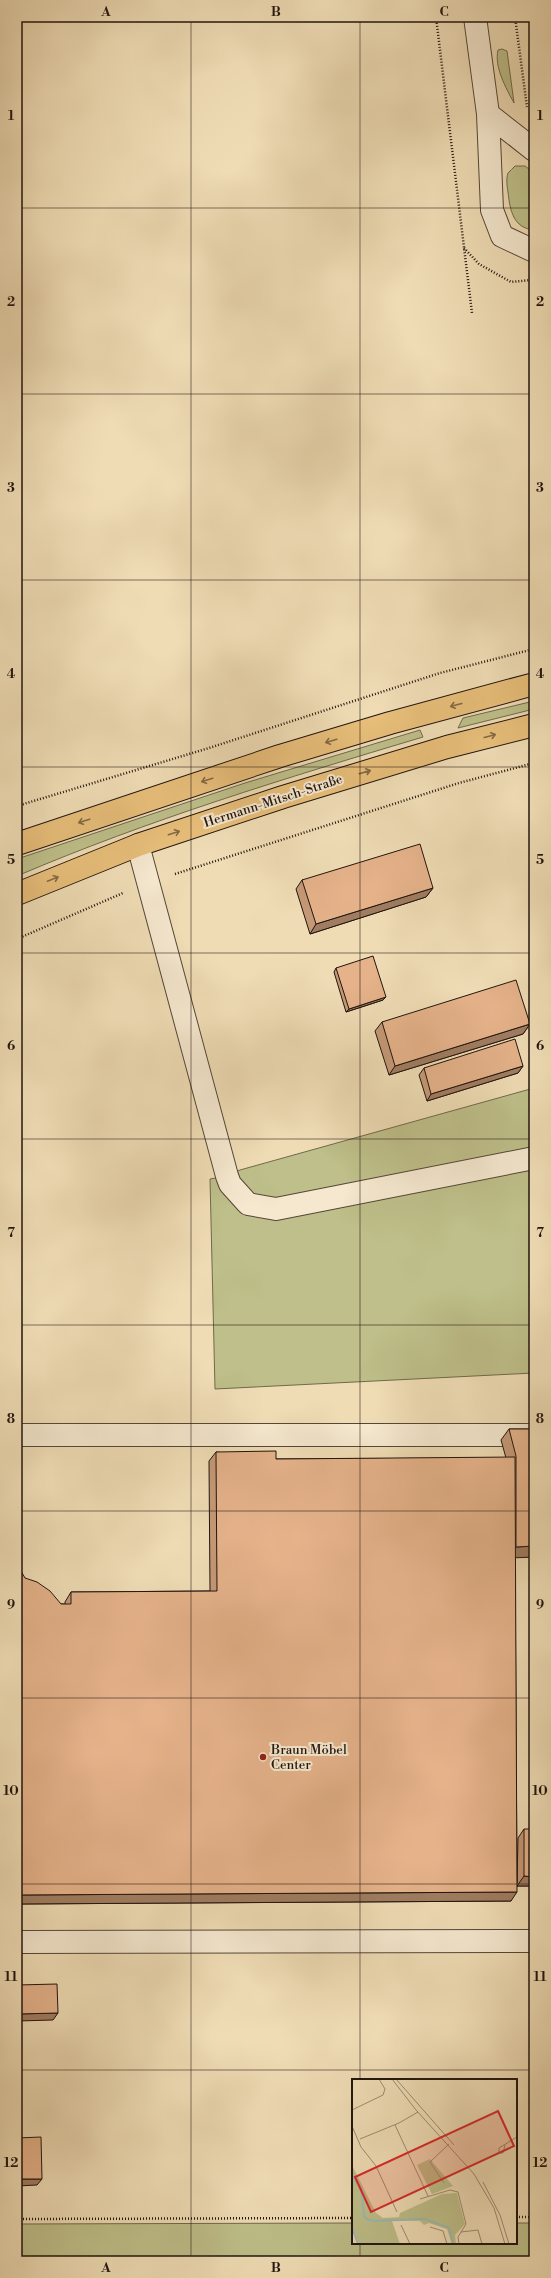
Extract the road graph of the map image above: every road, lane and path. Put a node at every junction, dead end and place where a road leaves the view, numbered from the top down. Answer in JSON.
{"nodes":[{"id":1,"x":436,"y":17,"type":"edge"},
{"id":2,"x":475,"y":17,"type":"edge"},
{"id":3,"x":515,"y":17,"type":"edge"},
{"id":4,"x":530,"y":110,"type":"dead end"},
{"id":5,"x":488,"y":114,"type":"junction"},
{"id":6,"x":534,"y":150,"type":"edge"},
{"id":7,"x":464,"y":247,"type":"junction"},
{"id":8,"x":534,"y":251,"type":"edge"},
{"id":9,"x":534,"y":280,"type":"edge"},
{"id":10,"x":472,"y":313,"type":"dead end"},
{"id":11,"x":534,"y":684,"type":"edge"},
{"id":12,"x":534,"y":724,"type":"edge"},
{"id":13,"x":534,"y":763,"type":"edge"},
{"id":14,"x":17,"y":844,"type":"edge"},
{"id":15,"x":138,"y":845,"type":"junction"},
{"id":16,"x":147,"y":883,"type":"junction"},
{"id":17,"x":17,"y":894,"type":"edge"},
{"id":18,"x":17,"y":939,"type":"edge"},
{"id":19,"x":534,"y":1158,"type":"edge"},
{"id":20,"x":17,"y":1435,"type":"edge"},
{"id":21,"x":534,"y":1435,"type":"edge"},
{"id":22,"x":534,"y":1941,"type":"edge"},
{"id":23,"x":17,"y":1942,"type":"edge"},
{"id":24,"x":517,"y":2217,"type":"edge"},
{"id":25,"x":534,"y":2217,"type":"edge"},
{"id":26,"x":352,"y":2218,"type":"edge"},
{"id":27,"x":17,"y":2219,"type":"edge"}],
"edges":[{"from":1,"to":7,"type":"path"},
{"from":2,"to":5,"type":"street"},
{"from":3,"to":4,"type":"path"},
{"from":5,"to":6,"type":"street"},
{"from":5,"to":8,"type":"street"},
{"from":7,"to":9,"type":"path"},
{"from":7,"to":10,"type":"path"},
{"from":11,"to":14,"type":"main road","one_way":true},
{"from":15,"to":12,"type":"main road","name":"Hermann-Mitsch-Straße","one_way":true},
{"from":13,"to":16,"type":"path"},
{"from":15,"to":16,"type":"street"},
{"from":17,"to":15,"type":"main road","name":"Hermann-Mitsch-Straße","one_way":true},
{"from":16,"to":18,"type":"path"},
{"from":16,"to":19,"type":"street"},
{"from":20,"to":21,"type":"street"},
{"from":22,"to":23,"type":"street"},
{"from":24,"to":25,"type":"path"},
{"from":26,"to":27,"type":"path"}]}
